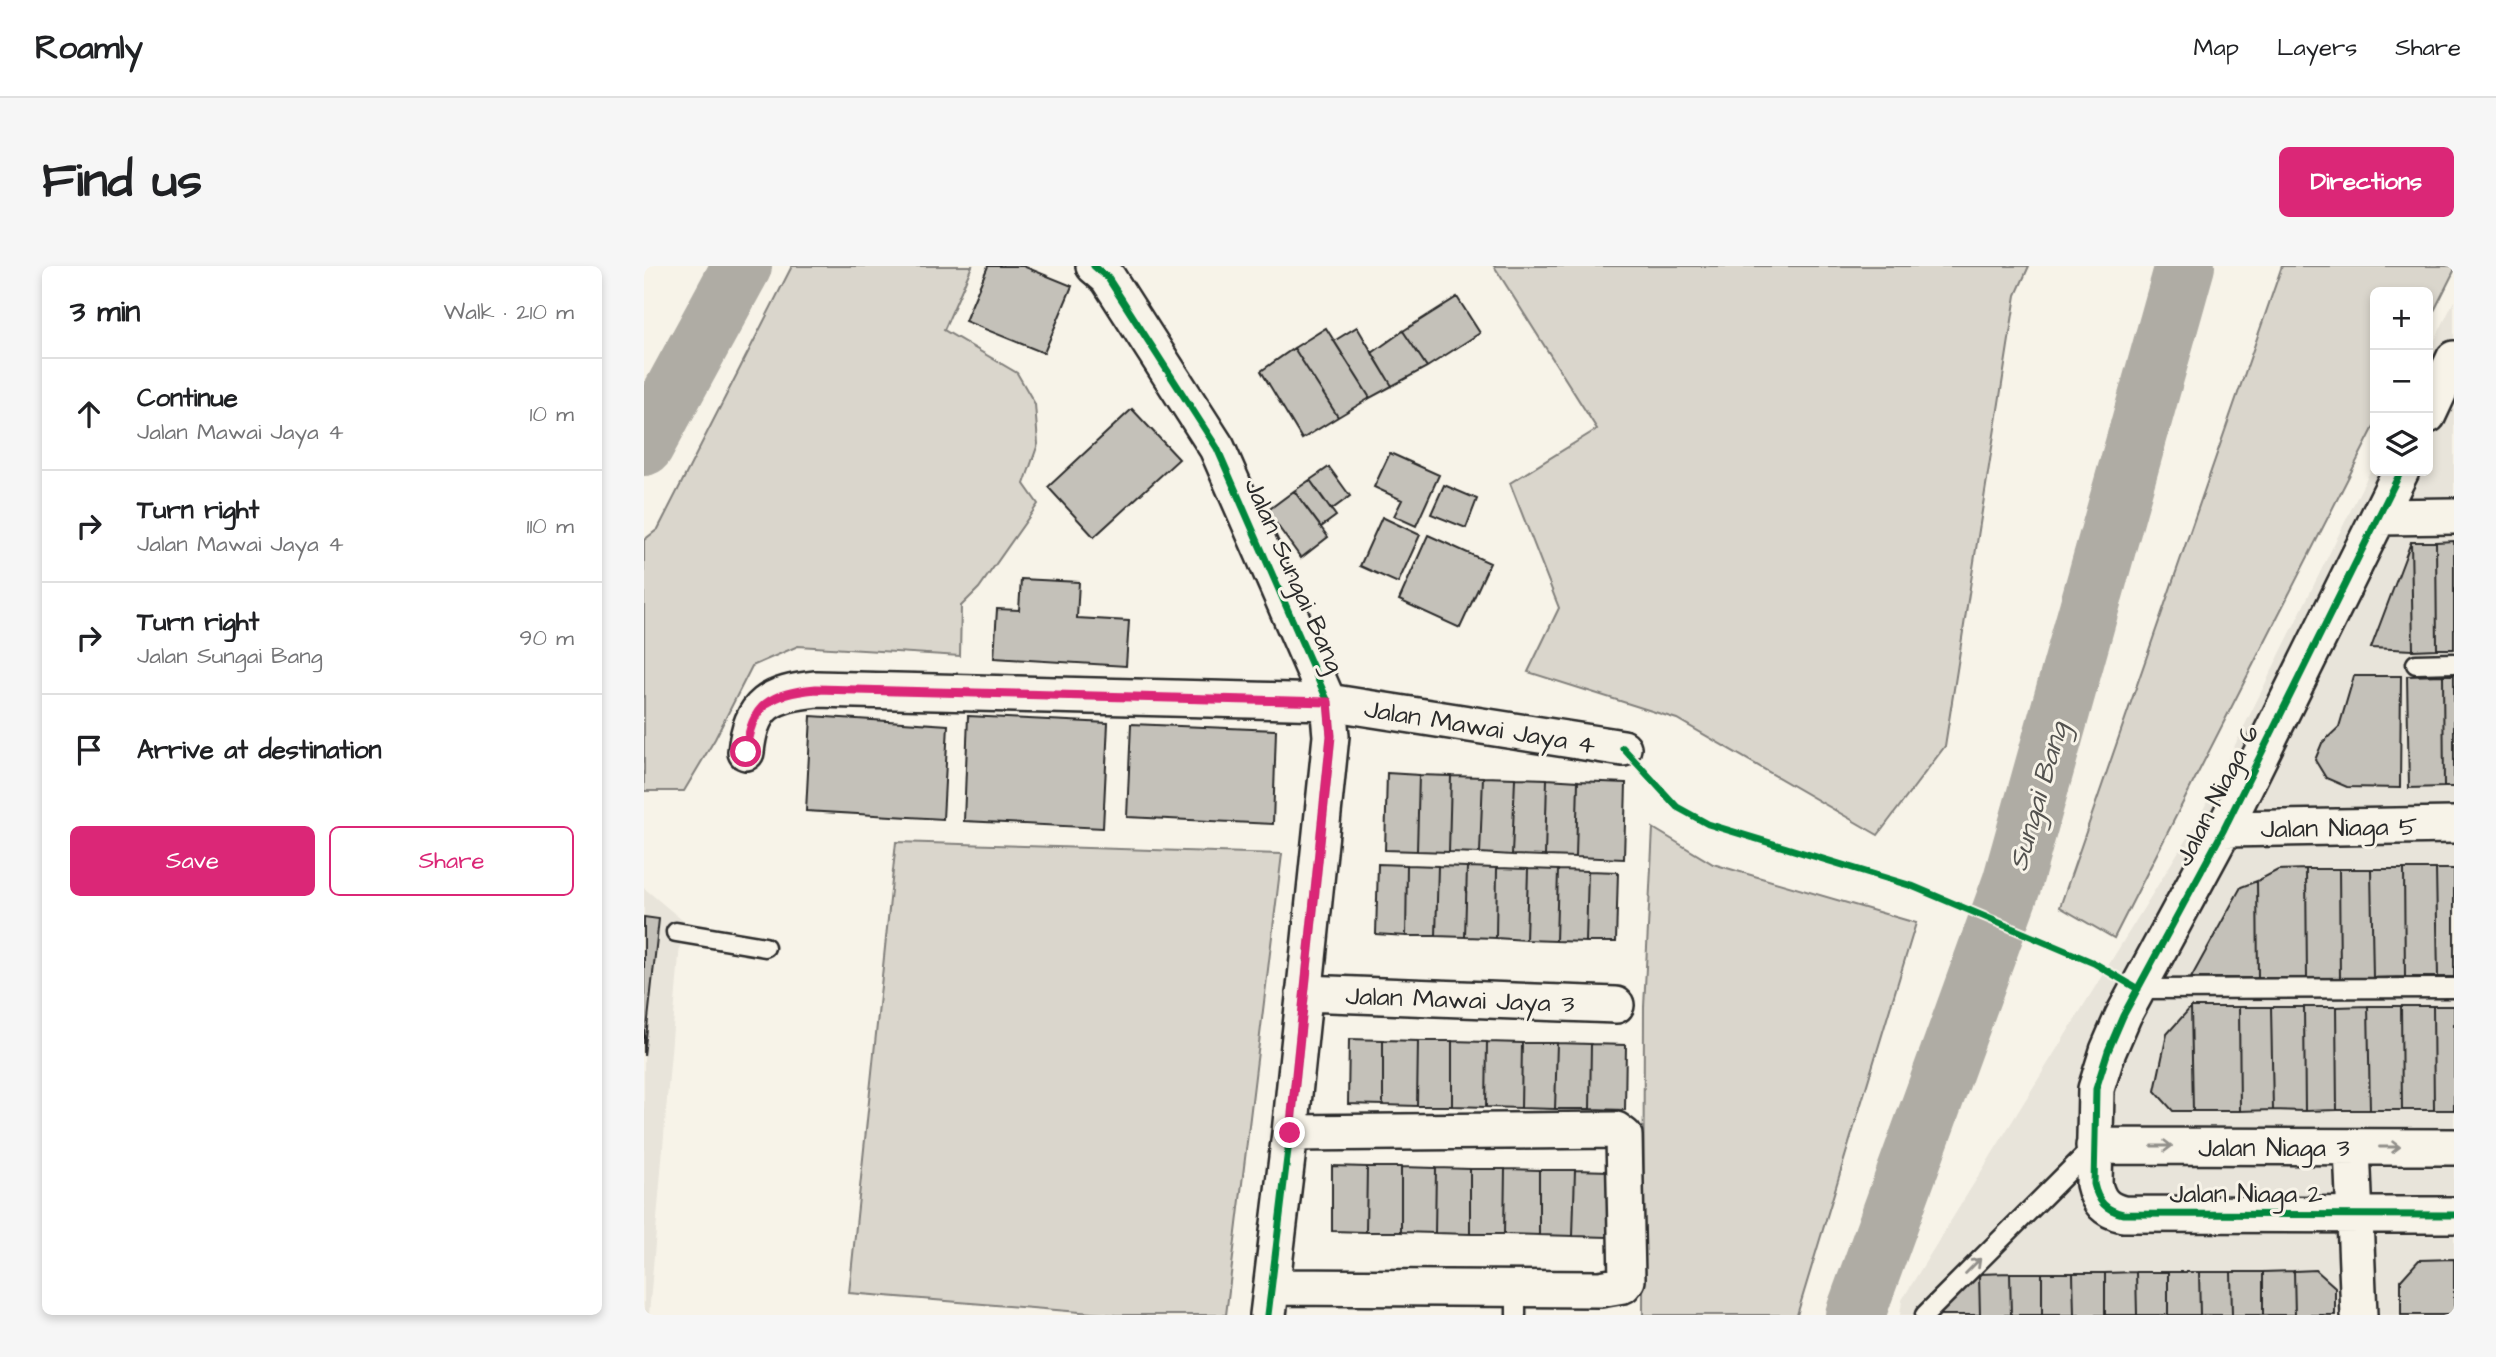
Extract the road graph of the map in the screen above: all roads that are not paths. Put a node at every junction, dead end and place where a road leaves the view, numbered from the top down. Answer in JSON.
{"nodes":[{"id":1,"x":1094,"y":266,"type":"edge"},
{"id":2,"x":2454,"y":359,"type":"edge"},
{"id":3,"x":2429,"y":413,"type":"edge"},
{"id":4,"x":2400,"y":476,"type":"edge"},
{"id":5,"x":2454,"y":516,"type":"edge"},
{"id":6,"x":2380,"y":517,"type":"junction"},
{"id":7,"x":2454,"y":663,"type":"edge"},
{"id":8,"x":2416,"y":664,"type":"dead end"},
{"id":9,"x":1328,"y":702,"type":"junction"},
{"id":10,"x":1623,"y":748,"type":"dead end"},
{"id":11,"x":746,"y":752,"type":"dead end"},
{"id":12,"x":2454,"y":825,"type":"edge"},
{"id":13,"x":2224,"y":829,"type":"junction"},
{"id":14,"x":676,"y":932,"type":"dead end"},
{"id":15,"x":765,"y":947,"type":"dead end"},
{"id":16,"x":2454,"y":988,"type":"edge"},
{"id":17,"x":2138,"y":989,"type":"junction"},
{"id":18,"x":1304,"y":992,"type":"junction"},
{"id":19,"x":1616,"y":1005,"type":"dead end"},
{"id":20,"x":1290,"y":1133,"type":"junction"},
{"id":21,"x":2094,"y":1146,"type":"junction"},
{"id":22,"x":2352,"y":1147,"type":"junction"},
{"id":23,"x":2454,"y":1147,"type":"edge"},
{"id":24,"x":2354,"y":1214,"type":"junction"},
{"id":25,"x":2454,"y":1215,"type":"edge"},
{"id":26,"x":1270,"y":1301,"type":"edge"},
{"id":27,"x":1516,"y":1301,"type":"edge"},
{"id":28,"x":1925,"y":1315,"type":"edge"},
{"id":29,"x":2359,"y":1315,"type":"edge"}],
"edges":[{"from":1,"to":9,"type":"street","name":"Jalan Sungai Bang"},
{"from":2,"to":3,"type":"street"},
{"from":4,"to":6,"type":"street","name":"Jalan Niaga 6"},
{"from":5,"to":6,"type":"street"},
{"from":6,"to":13,"type":"street","name":"Jalan Niaga 6"},
{"from":7,"to":8,"type":"lane"},
{"from":9,"to":10,"type":"street","name":"Jalan Mawai Jaya 4"},
{"from":9,"to":11,"type":"street","name":"Jalan Mawai Jaya 4"},
{"from":9,"to":18,"type":"street","name":"Jalan Sungai Bang"},
{"from":12,"to":13,"type":"street","name":"Jalan Niaga 5"},
{"from":13,"to":17,"type":"street","name":"Jalan Niaga 6"},
{"from":14,"to":15,"type":"lane"},
{"from":16,"to":17,"type":"lane"},
{"from":17,"to":21,"type":"street","name":"Jalan Niaga 6"},
{"from":18,"to":19,"type":"street","name":"Jalan Mawai Jaya 3"},
{"from":18,"to":20,"type":"street","name":"Jalan Sungai Bang"},
{"from":20,"to":26,"type":"street","name":"Jalan Sungai Bang"},
{"from":20,"to":27,"type":"street"},
{"from":21,"to":22,"type":"street","name":"Jalan Niaga 3","one_way":true},
{"from":21,"to":24,"type":"street","name":"Jalan Niaga 2"},
{"from":28,"to":21,"type":"lane","one_way":true},
{"from":22,"to":23,"type":"street","name":"Jalan Niaga 3","one_way":true},
{"from":22,"to":24,"type":"street"},
{"from":24,"to":25,"type":"street","name":"Jalan Niaga 2"},
{"from":24,"to":29,"type":"street"},
{"from":26,"to":27,"type":"street"}]}
